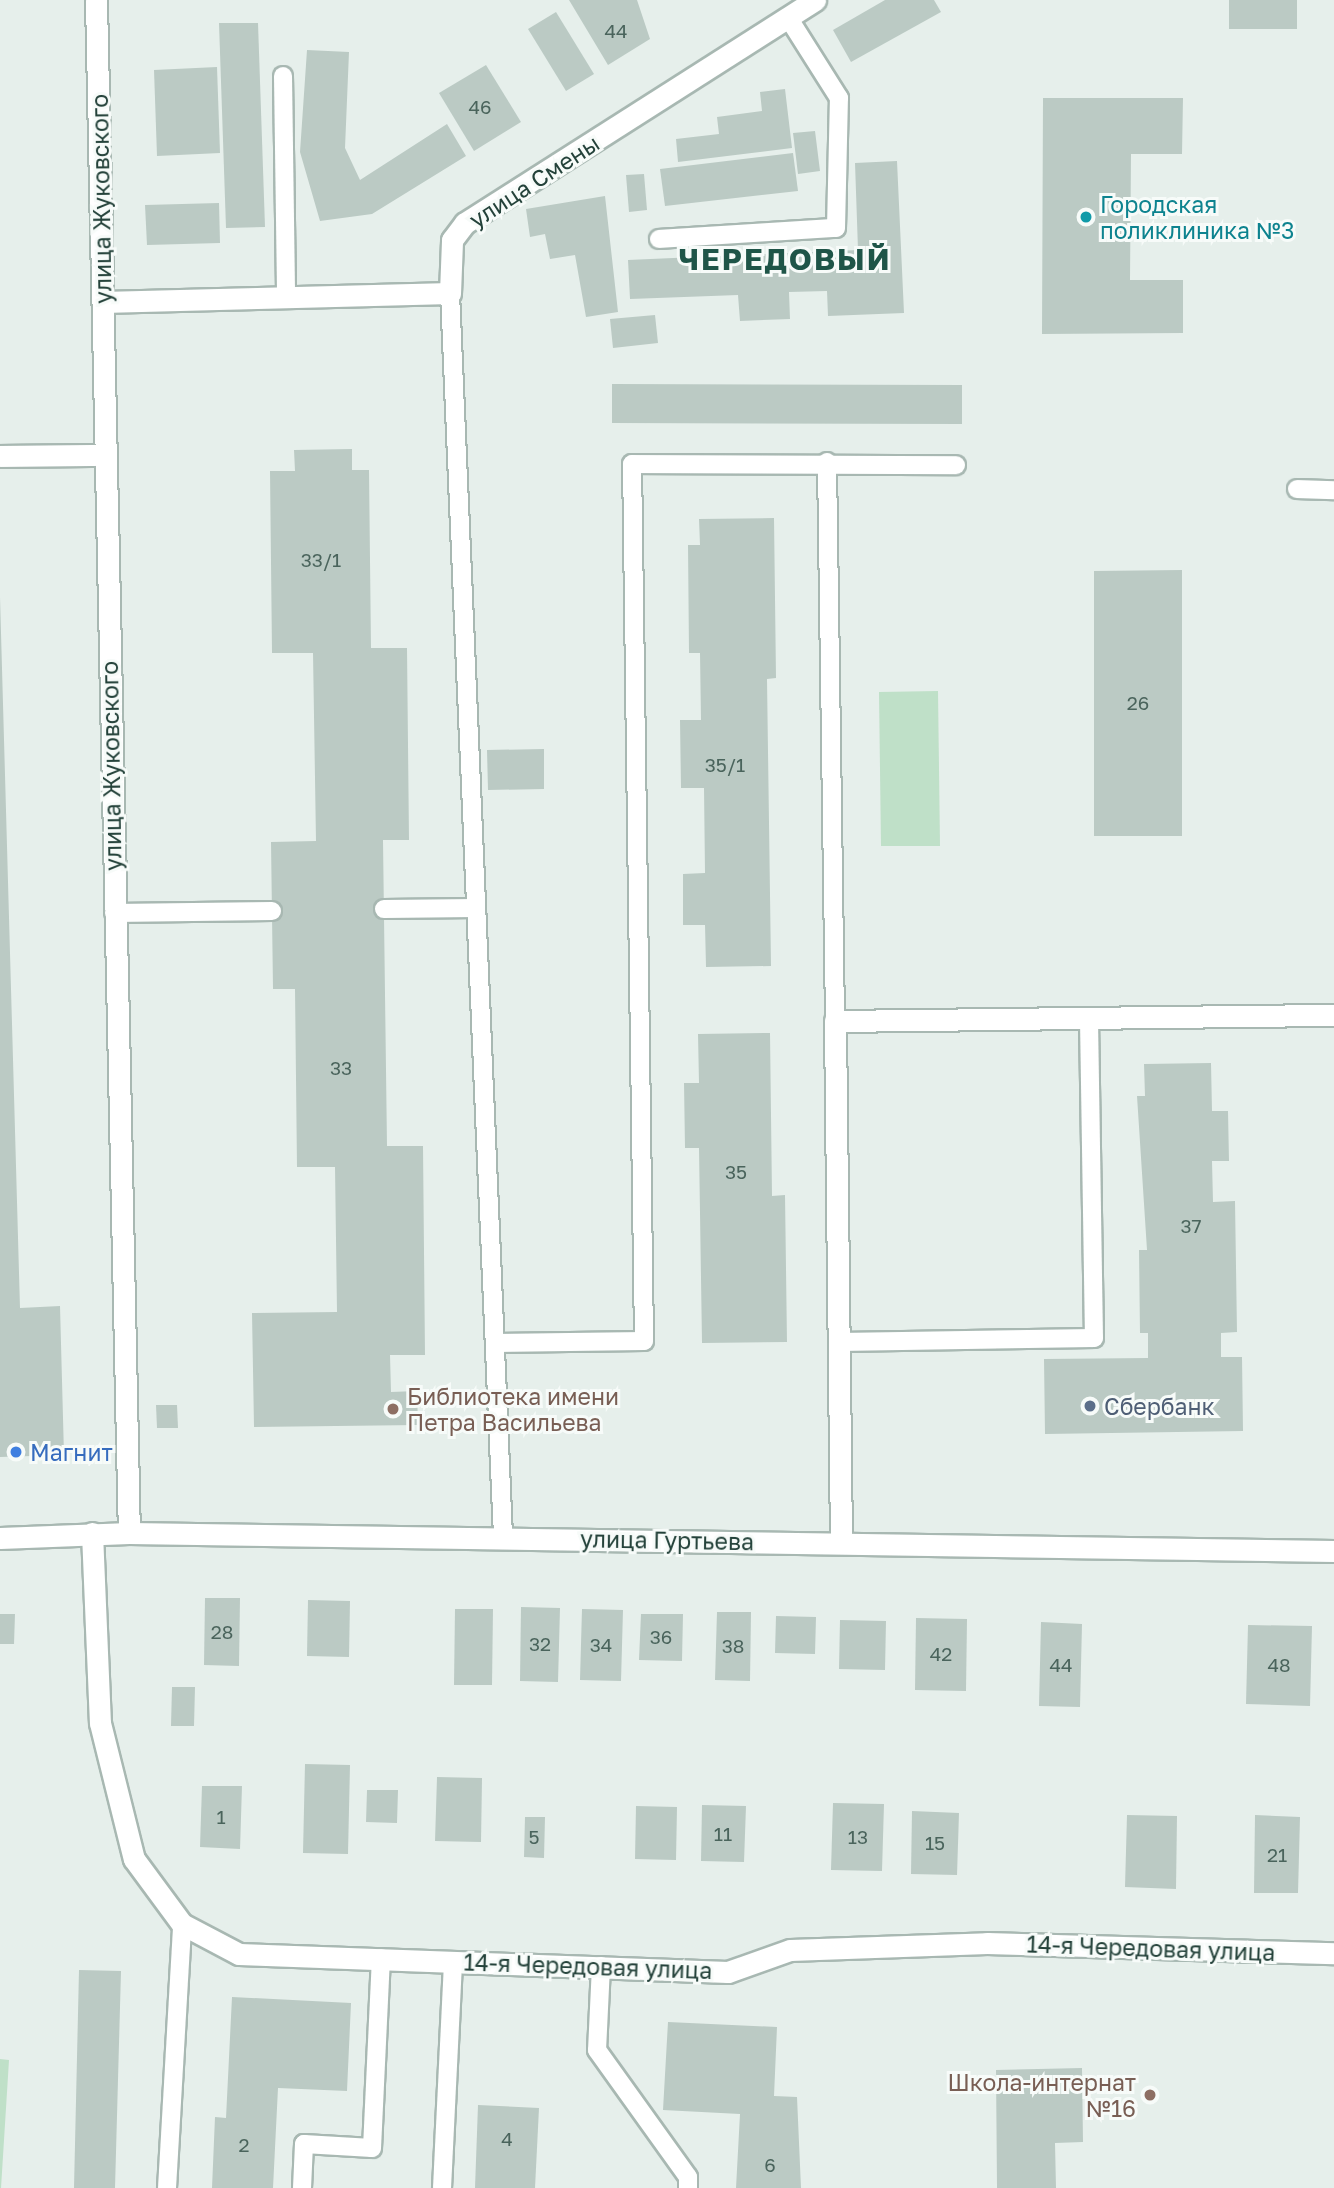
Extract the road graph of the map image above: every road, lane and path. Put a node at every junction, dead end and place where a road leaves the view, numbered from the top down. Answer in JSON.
{"nodes":[{"id":1,"x":96,"y":0,"type":"edge"},
{"id":2,"x":815,"y":0,"type":"edge"},
{"id":3,"x":789,"y":19,"type":"junction"},
{"id":4,"x":283,"y":76,"type":"dead end"},
{"id":5,"x":659,"y":239,"type":"dead end"},
{"id":6,"x":450,"y":293,"type":"junction"},
{"id":7,"x":286,"y":298,"type":"junction"},
{"id":8,"x":103,"y":302,"type":"junction"},
{"id":9,"x":104,"y":454,"type":"junction"},
{"id":10,"x":0,"y":456,"type":"edge"},
{"id":11,"x":827,"y":461,"type":"junction"},
{"id":12,"x":956,"y":465,"type":"dead end"},
{"id":13,"x":1297,"y":489,"type":"dead end"},
{"id":14,"x":1334,"y":490,"type":"edge"},
{"id":15,"x":476,"y":908,"type":"junction"},
{"id":16,"x":384,"y":909,"type":"dead end"},
{"id":17,"x":272,"y":911,"type":"dead end"},
{"id":18,"x":114,"y":913,"type":"junction"},
{"id":19,"x":1334,"y":1015,"type":"edge"},
{"id":20,"x":1089,"y":1017,"type":"junction"},
{"id":21,"x":835,"y":1021,"type":"junction"},
{"id":22,"x":839,"y":1342,"type":"junction"},
{"id":23,"x":495,"y":1343,"type":"junction"},
{"id":24,"x":129,"y":1532,"type":"junction"},
{"id":25,"x":92,"y":1533,"type":"junction"},
{"id":26,"x":0,"y":1538,"type":"edge"},
{"id":27,"x":503,"y":1538,"type":"junction"},
{"id":28,"x":841,"y":1543,"type":"junction"},
{"id":29,"x":1334,"y":1551,"type":"edge"},
{"id":30,"x":182,"y":1924,"type":"junction"},
{"id":31,"x":1334,"y":1953,"type":"edge"},
{"id":32,"x":381,"y":1958,"type":"junction"},
{"id":33,"x":453,"y":1961,"type":"junction"},
{"id":34,"x":601,"y":1966,"type":"junction"},
{"id":35,"x":167,"y":2188,"type":"edge"},
{"id":36,"x":302,"y":2188,"type":"edge"},
{"id":37,"x":442,"y":2188,"type":"edge"},
{"id":38,"x":688,"y":2188,"type":"edge"}],
"edges":[{"from":1,"to":8,"type":"street","name":"улица Жуковского"},
{"from":2,"to":3,"type":"street","name":"улица Смены"},
{"from":3,"to":5,"type":"lane"},
{"from":3,"to":6,"type":"street","name":"улица Смены"},
{"from":4,"to":7,"type":"lane"},
{"from":6,"to":7,"type":"street"},
{"from":6,"to":15,"type":"lane"},
{"from":7,"to":8,"type":"street"},
{"from":8,"to":9,"type":"street","name":"улица Жуковского"},
{"from":9,"to":10,"type":"street"},
{"from":9,"to":18,"type":"street","name":"улица Жуковского"},
{"from":11,"to":12,"type":"lane"},
{"from":11,"to":21,"type":"lane"},
{"from":11,"to":23,"type":"lane"},
{"from":13,"to":14,"type":"lane"},
{"from":15,"to":16,"type":"lane"},
{"from":15,"to":23,"type":"lane"},
{"from":17,"to":18,"type":"lane"},
{"from":18,"to":24,"type":"street","name":"улица Жуковского"},
{"from":19,"to":20,"type":"street"},
{"from":20,"to":21,"type":"street"},
{"from":20,"to":22,"type":"lane"},
{"from":21,"to":22,"type":"street"},
{"from":22,"to":28,"type":"street"},
{"from":23,"to":27,"type":"lane"},
{"from":24,"to":25,"type":"street","name":"улица Гуртьева"},
{"from":24,"to":27,"type":"street","name":"улица Гуртьева"},
{"from":25,"to":26,"type":"street","name":"улица Гуртьева"},
{"from":25,"to":30,"type":"street"},
{"from":27,"to":28,"type":"street","name":"улица Гуртьева"},
{"from":28,"to":29,"type":"street","name":"улица Гуртьева"},
{"from":30,"to":32,"type":"street","name":"14-я Чередовая улица"},
{"from":30,"to":35,"type":"lane"},
{"from":31,"to":34,"type":"street","name":"14-я Чередовая улица"},
{"from":32,"to":33,"type":"street","name":"14-я Чередовая улица"},
{"from":32,"to":36,"type":"lane"},
{"from":33,"to":34,"type":"street","name":"14-я Чередовая улица"},
{"from":33,"to":37,"type":"lane"},
{"from":34,"to":38,"type":"lane"}]}
